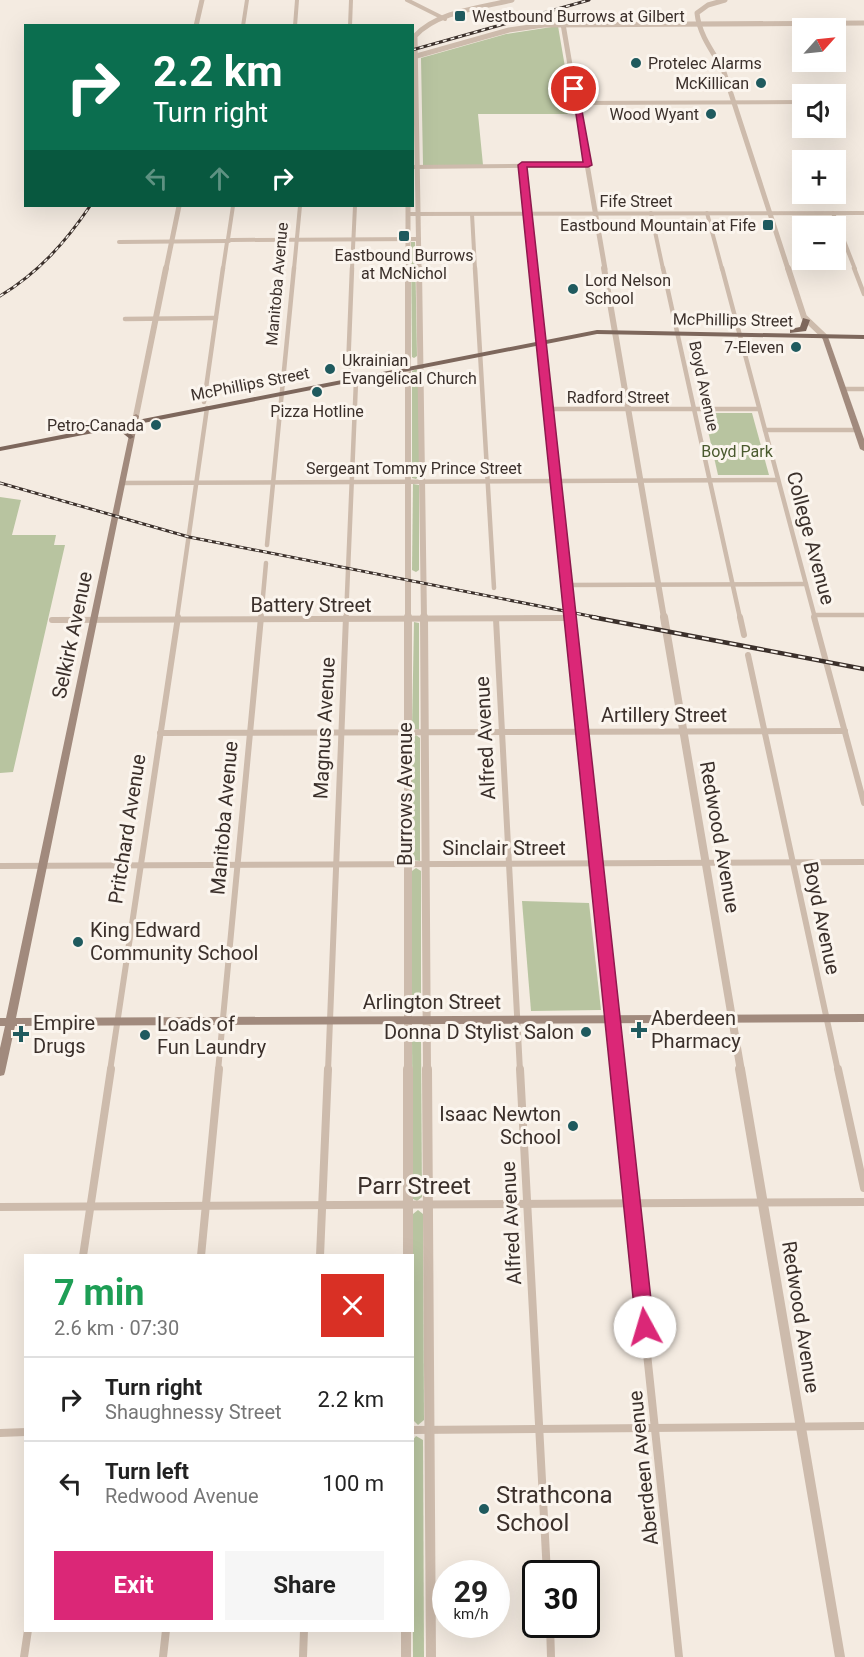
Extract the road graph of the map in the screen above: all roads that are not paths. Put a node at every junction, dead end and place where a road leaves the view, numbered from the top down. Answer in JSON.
{"nodes":[{"id":1,"x":202,"y":0,"type":"edge"},
{"id":2,"x":248,"y":0,"type":"edge"},
{"id":3,"x":297,"y":0,"type":"edge"},
{"id":4,"x":351,"y":0,"type":"edge"},
{"id":5,"x":407,"y":0,"type":"edge"},
{"id":6,"x":500,"y":0,"type":"edge"},
{"id":7,"x":512,"y":0,"type":"edge"},
{"id":8,"x":725,"y":0,"type":"edge"},
{"id":9,"x":442,"y":18,"type":"junction"},
{"id":10,"x":864,"y":23,"type":"edge"},
{"id":11,"x":196,"y":24,"type":"edge"},
{"id":12,"x":243,"y":24,"type":"edge"},
{"id":13,"x":295,"y":24,"type":"edge"},
{"id":14,"x":350,"y":24,"type":"edge"},
{"id":15,"x":418,"y":24,"type":"dead end"},
{"id":16,"x":563,"y":24,"type":"junction"},
{"id":17,"x":699,"y":24,"type":"junction"},
{"id":18,"x":414,"y":45,"type":"edge"},
{"id":19,"x":414,"y":57,"type":"edge"},
{"id":20,"x":734,"y":102,"type":"junction"},
{"id":21,"x":792,"y":102,"type":"edge"},
{"id":22,"x":577,"y":103,"type":"junction"},
{"id":23,"x":414,"y":110,"type":"edge"},
{"id":24,"x":522,"y":165,"type":"junction"},
{"id":25,"x":588,"y":165,"type":"junction"},
{"id":26,"x":415,"y":167,"type":"edge"},
{"id":27,"x":179,"y":207,"type":"edge"},
{"id":28,"x":233,"y":207,"type":"edge"},
{"id":29,"x":300,"y":207,"type":"edge"},
{"id":30,"x":355,"y":207,"type":"edge"},
{"id":31,"x":408,"y":207,"type":"edge"},
{"id":32,"x":597,"y":213,"type":"junction"},
{"id":33,"x":651,"y":213,"type":"junction"},
{"id":34,"x":707,"y":213,"type":"junction"},
{"id":35,"x":769,"y":213,"type":"junction"},
{"id":36,"x":833,"y":213,"type":"junction"},
{"id":37,"x":864,"y":213,"type":"edge"},
{"id":38,"x":409,"y":214,"type":"junction"},
{"id":39,"x":418,"y":214,"type":"junction"},
{"id":40,"x":472,"y":214,"type":"junction"},
{"id":41,"x":528,"y":214,"type":"junction"},
{"id":42,"x":409,"y":239,"type":"junction"},
{"id":43,"x":418,"y":239,"type":"junction"},
{"id":44,"x":228,"y":240,"type":"junction"},
{"id":45,"x":296,"y":240,"type":"junction"},
{"id":46,"x":353,"y":240,"type":"junction"},
{"id":47,"x":119,"y":242,"type":"dead end"},
{"id":48,"x":171,"y":242,"type":"junction"},
{"id":49,"x":864,"y":294,"type":"edge"},
{"id":50,"x":216,"y":318,"type":"junction"},
{"id":51,"x":125,"y":319,"type":"dead end"},
{"id":52,"x":156,"y":319,"type":"junction"},
{"id":53,"x":806,"y":320,"type":"junction"},
{"id":54,"x":616,"y":330,"type":"junction"},
{"id":55,"x":678,"y":331,"type":"junction"},
{"id":56,"x":793,"y":331,"type":"junction"},
{"id":57,"x":739,"y":332,"type":"junction"},
{"id":58,"x":864,"y":333,"type":"edge"},
{"id":59,"x":822,"y":334,"type":"junction"},
{"id":60,"x":864,"y":337,"type":"edge"},
{"id":61,"x":541,"y":338,"type":"junction"},
{"id":62,"x":481,"y":350,"type":"junction"},
{"id":63,"x":421,"y":362,"type":"junction"},
{"id":64,"x":409,"y":364,"type":"junction"},
{"id":65,"x":352,"y":376,"type":"junction"},
{"id":66,"x":844,"y":389,"type":"junction"},
{"id":67,"x":864,"y":389,"type":"edge"},
{"id":68,"x":283,"y":390,"type":"junction"},
{"id":69,"x":205,"y":405,"type":"junction"},
{"id":70,"x":549,"y":409,"type":"junction"},
{"id":71,"x":630,"y":409,"type":"junction"},
{"id":72,"x":695,"y":409,"type":"junction"},
{"id":73,"x":759,"y":409,"type":"junction"},
{"id":74,"x":135,"y":419,"type":"junction"},
{"id":75,"x":858,"y":425,"type":"junction"},
{"id":76,"x":103,"y":429,"type":"junction"},
{"id":77,"x":765,"y":430,"type":"junction"},
{"id":78,"x":60,"y":434,"type":"junction"},
{"id":79,"x":130,"y":437,"type":"junction"},
{"id":80,"x":0,"y":443,"type":"edge"},
{"id":81,"x":0,"y":449,"type":"edge"},
{"id":82,"x":864,"y":449,"type":"edge"},
{"id":83,"x":642,"y":480,"type":"junction"},
{"id":84,"x":710,"y":480,"type":"junction"},
{"id":85,"x":778,"y":480,"type":"junction"},
{"id":86,"x":410,"y":481,"type":"junction"},
{"id":87,"x":422,"y":481,"type":"junction"},
{"id":88,"x":488,"y":481,"type":"junction"},
{"id":89,"x":556,"y":481,"type":"junction"},
{"id":90,"x":198,"y":482,"type":"junction"},
{"id":91,"x":274,"y":482,"type":"junction"},
{"id":92,"x":352,"y":482,"type":"junction"},
{"id":93,"x":122,"y":483,"type":"junction"},
{"id":94,"x":267,"y":545,"type":"dead end"},
{"id":95,"x":266,"y":563,"type":"dead end"},
{"id":96,"x":806,"y":584,"type":"junction"},
{"id":97,"x":567,"y":585,"type":"junction"},
{"id":98,"x":659,"y":585,"type":"junction"},
{"id":99,"x":733,"y":585,"type":"junction"},
{"id":100,"x":494,"y":588,"type":"dead end"},
{"id":101,"x":814,"y":615,"type":"junction"},
{"id":102,"x":864,"y":615,"type":"edge"},
{"id":103,"x":571,"y":618,"type":"junction"},
{"id":104,"x":346,"y":619,"type":"junction"},
{"id":105,"x":410,"y":619,"type":"junction"},
{"id":106,"x":424,"y":619,"type":"junction"},
{"id":107,"x":496,"y":619,"type":"junction"},
{"id":108,"x":52,"y":620,"type":"dead end"},
{"id":109,"x":94,"y":620,"type":"junction"},
{"id":110,"x":177,"y":620,"type":"junction"},
{"id":111,"x":261,"y":620,"type":"junction"},
{"id":112,"x":744,"y":635,"type":"dead end"},
{"id":113,"x":748,"y":655,"type":"dead end"},
{"id":114,"x":765,"y":731,"type":"junction"},
{"id":115,"x":845,"y":731,"type":"junction"},
{"id":116,"x":409,"y":732,"type":"junction"},
{"id":117,"x":424,"y":732,"type":"junction"},
{"id":118,"x":502,"y":732,"type":"junction"},
{"id":119,"x":583,"y":732,"type":"junction"},
{"id":120,"x":684,"y":732,"type":"junction"},
{"id":121,"x":250,"y":733,"type":"junction"},
{"id":122,"x":342,"y":733,"type":"junction"},
{"id":123,"x":160,"y":734,"type":"junction"},
{"id":124,"x":864,"y":803,"type":"edge"},
{"id":125,"x":793,"y":862,"type":"junction"},
{"id":126,"x":864,"y":862,"type":"edge"},
{"id":127,"x":706,"y":863,"type":"junction"},
{"id":128,"x":407,"y":864,"type":"junction"},
{"id":129,"x":425,"y":864,"type":"junction"},
{"id":130,"x":510,"y":864,"type":"junction"},
{"id":131,"x":597,"y":864,"type":"junction"},
{"id":132,"x":238,"y":865,"type":"junction"},
{"id":133,"x":336,"y":865,"type":"junction"},
{"id":134,"x":0,"y":866,"type":"edge"},
{"id":135,"x":139,"y":866,"type":"junction"},
{"id":136,"x":43,"y":867,"type":"junction"},
{"id":137,"x":732,"y":1018,"type":"junction"},
{"id":138,"x":827,"y":1018,"type":"junction"},
{"id":139,"x":864,"y":1018,"type":"edge"},
{"id":140,"x":613,"y":1019,"type":"junction"},
{"id":141,"x":329,"y":1020,"type":"junction"},
{"id":142,"x":409,"y":1020,"type":"junction"},
{"id":143,"x":426,"y":1020,"type":"junction"},
{"id":144,"x":518,"y":1020,"type":"junction"},
{"id":145,"x":223,"y":1021,"type":"junction"},
{"id":146,"x":5,"y":1022,"type":"edge"},
{"id":147,"x":117,"y":1022,"type":"junction"},
{"id":148,"x":0,"y":1072,"type":"edge"},
{"id":149,"x":864,"y":1188,"type":"edge"},
{"id":150,"x":864,"y":1202,"type":"edge"},
{"id":151,"x":764,"y":1203,"type":"junction"},
{"id":152,"x":528,"y":1204,"type":"junction"},
{"id":153,"x":632,"y":1204,"type":"junction"},
{"id":154,"x":90,"y":1205,"type":"junction"},
{"id":155,"x":322,"y":1206,"type":"junction"},
{"id":156,"x":408,"y":1206,"type":"junction"},
{"id":157,"x":428,"y":1206,"type":"junction"},
{"id":158,"x":0,"y":1207,"type":"edge"},
{"id":159,"x":206,"y":1207,"type":"junction"},
{"id":160,"x":83,"y":1254,"type":"edge"},
{"id":161,"x":201,"y":1254,"type":"edge"},
{"id":162,"x":320,"y":1254,"type":"edge"},
{"id":163,"x":408,"y":1254,"type":"edge"},
{"id":164,"x":864,"y":1426,"type":"edge"},
{"id":165,"x":800,"y":1427,"type":"junction"},
{"id":166,"x":655,"y":1428,"type":"junction"},
{"id":167,"x":540,"y":1429,"type":"junction"},
{"id":168,"x":414,"y":1430,"type":"edge"},
{"id":169,"x":429,"y":1430,"type":"junction"},
{"id":170,"x":24,"y":1432,"type":"edge"},
{"id":171,"x":0,"y":1433,"type":"edge"},
{"id":172,"x":546,"y":1560,"type":"edge"},
{"id":173,"x":28,"y":1632,"type":"edge"},
{"id":174,"x":166,"y":1632,"type":"edge"},
{"id":175,"x":304,"y":1632,"type":"edge"},
{"id":176,"x":406,"y":1632,"type":"edge"},
{"id":177,"x":550,"y":1638,"type":"edge"},
{"id":178,"x":24,"y":1657,"type":"edge"},
{"id":179,"x":163,"y":1657,"type":"edge"},
{"id":180,"x":303,"y":1657,"type":"edge"},
{"id":181,"x":406,"y":1657,"type":"edge"},
{"id":182,"x":430,"y":1657,"type":"edge"},
{"id":183,"x":551,"y":1657,"type":"edge"},
{"id":184,"x":679,"y":1657,"type":"edge"},
{"id":185,"x":840,"y":1657,"type":"edge"}],
"edges":[{"from":1,"to":11,"type":"street"},
{"from":2,"to":12,"type":"street"},
{"from":3,"to":13,"type":"street"},
{"from":4,"to":14,"type":"street"},
{"from":5,"to":9,"type":"street"},
{"from":6,"to":9,"type":"street","name":"Burrows Avenue"},
{"from":7,"to":9,"type":"street","name":"Burrows Avenue"},
{"from":8,"to":17,"type":"street"},
{"from":9,"to":15,"type":"street","name":"Burrows Avenue"},
{"from":9,"to":18,"type":"street","name":"Burrows Avenue"},
{"from":10,"to":17,"type":"street"},
{"from":16,"to":17,"type":"street"},
{"from":16,"to":19,"type":"street"},
{"from":16,"to":22,"type":"street","name":"Redwood Avenue"},
{"from":17,"to":20,"type":"street"},
{"from":18,"to":19,"type":"street","name":"Burrows Avenue"},
{"from":19,"to":23,"type":"street","name":"Burrows Avenue"},
{"from":20,"to":21,"type":"street"},
{"from":20,"to":22,"type":"street"},
{"from":20,"to":35,"type":"street"},
{"from":22,"to":25,"type":"street","name":"Redwood Avenue"},
{"from":23,"to":26,"type":"street","name":"Burrows Avenue"},
{"from":24,"to":25,"type":"street"},
{"from":24,"to":26,"type":"street"},
{"from":24,"to":41,"type":"street","name":"Aberdeen Avenue"},
{"from":25,"to":32,"type":"street","name":"Redwood Avenue"},
{"from":26,"to":39,"type":"street","name":"Burrows Avenue"},
{"from":27,"to":48,"type":"street","name":"Selkirk Avenue"},
{"from":28,"to":44,"type":"street","name":"Pritchard Avenue"},
{"from":29,"to":45,"type":"street","name":"Manitoba Avenue"},
{"from":30,"to":46,"type":"street","name":"Magnus Avenue"},
{"from":31,"to":38,"type":"street","name":"Burrows Avenue"},
{"from":32,"to":33,"type":"street","name":"Fife Street"},
{"from":32,"to":41,"type":"street","name":"Fife Street"},
{"from":32,"to":54,"type":"street","name":"Redwood Avenue"},
{"from":33,"to":34,"type":"street","name":"Fife Street"},
{"from":33,"to":55,"type":"street","name":"Boyd Avenue"},
{"from":34,"to":35,"type":"street","name":"Fife Street"},
{"from":34,"to":57,"type":"street","name":"College Avenue"},
{"from":35,"to":36,"type":"street","name":"Fife Street"},
{"from":35,"to":53,"type":"street"},
{"from":36,"to":37,"type":"street","name":"Fife Street"},
{"from":36,"to":49,"type":"street"},
{"from":38,"to":39,"type":"street","name":"Fife Street"},
{"from":38,"to":42,"type":"street","name":"Burrows Avenue"},
{"from":39,"to":40,"type":"street","name":"Fife Street"},
{"from":39,"to":43,"type":"street","name":"Burrows Avenue"},
{"from":40,"to":41,"type":"street","name":"Fife Street"},
{"from":40,"to":62,"type":"street"},
{"from":41,"to":61,"type":"street","name":"Aberdeen Avenue"},
{"from":42,"to":43,"type":"street"},
{"from":42,"to":46,"type":"street"},
{"from":42,"to":64,"type":"street","name":"Burrows Avenue"},
{"from":43,"to":63,"type":"street","name":"Burrows Avenue"},
{"from":44,"to":45,"type":"street"},
{"from":44,"to":48,"type":"street"},
{"from":44,"to":50,"type":"street","name":"Pritchard Avenue"},
{"from":45,"to":46,"type":"street"},
{"from":45,"to":68,"type":"street","name":"Manitoba Avenue"},
{"from":46,"to":65,"type":"street","name":"Magnus Avenue"},
{"from":47,"to":48,"type":"street"},
{"from":48,"to":52,"type":"street","name":"Selkirk Avenue"},
{"from":50,"to":52,"type":"street"},
{"from":50,"to":69,"type":"street","name":"Pritchard Avenue"},
{"from":51,"to":52,"type":"street"},
{"from":52,"to":74,"type":"street","name":"Selkirk Avenue"},
{"from":53,"to":56,"type":"main road"},
{"from":53,"to":59,"type":"street"},
{"from":54,"to":55,"type":"main road","name":"McPhillips Street"},
{"from":54,"to":61,"type":"main road","name":"McPhillips Street"},
{"from":54,"to":71,"type":"street","name":"Redwood Avenue"},
{"from":55,"to":57,"type":"main road","name":"McPhillips Street"},
{"from":55,"to":72,"type":"street","name":"Boyd Avenue"},
{"from":56,"to":57,"type":"main road","name":"McPhillips Street"},
{"from":56,"to":59,"type":"main road","name":"McPhillips Street"},
{"from":57,"to":59,"type":"main road","name":"McPhillips Street"},
{"from":57,"to":73,"type":"street","name":"College Avenue"},
{"from":58,"to":59,"type":"main road","name":"McPhillips Street"},
{"from":59,"to":60,"type":"main road","name":"McPhillips Street"},
{"from":59,"to":66,"type":"main road"},
{"from":61,"to":62,"type":"main road","name":"McPhillips Street"},
{"from":61,"to":70,"type":"street","name":"Aberdeen Avenue"},
{"from":62,"to":63,"type":"main road","name":"McPhillips Street"},
{"from":62,"to":88,"type":"street"},
{"from":63,"to":64,"type":"main road","name":"McPhillips Street"},
{"from":63,"to":87,"type":"street","name":"Burrows Avenue"},
{"from":64,"to":65,"type":"main road","name":"McPhillips Street"},
{"from":64,"to":86,"type":"street","name":"Burrows Avenue"},
{"from":65,"to":68,"type":"main road","name":"McPhillips Street"},
{"from":65,"to":92,"type":"street","name":"Magnus Avenue"},
{"from":66,"to":67,"type":"street"},
{"from":66,"to":75,"type":"main road"},
{"from":68,"to":69,"type":"main road","name":"McPhillips Street"},
{"from":68,"to":91,"type":"street","name":"Manitoba Avenue"},
{"from":69,"to":74,"type":"main road","name":"McPhillips Street"},
{"from":69,"to":90,"type":"street","name":"Pritchard Avenue"},
{"from":70,"to":71,"type":"street","name":"Radford Street"},
{"from":70,"to":89,"type":"street","name":"Aberdeen Avenue"},
{"from":71,"to":72,"type":"street","name":"Radford Street"},
{"from":71,"to":83,"type":"street","name":"Redwood Avenue"},
{"from":72,"to":73,"type":"street","name":"Radford Street"},
{"from":72,"to":84,"type":"street","name":"Boyd Avenue"},
{"from":73,"to":77,"type":"street","name":"College Avenue"},
{"from":74,"to":76,"type":"main road","name":"McPhillips Street"},
{"from":74,"to":78,"type":"main road","name":"McPhillips Street"},
{"from":74,"to":79,"type":"main road","name":"Selkirk Avenue"},
{"from":75,"to":77,"type":"street"},
{"from":75,"to":82,"type":"main road"},
{"from":76,"to":78,"type":"main road","name":"McPhillips Street"},
{"from":76,"to":79,"type":"main road"},
{"from":77,"to":85,"type":"street","name":"College Avenue"},
{"from":78,"to":80,"type":"main road","name":"McPhillips Street"},
{"from":78,"to":81,"type":"main road","name":"McPhillips Street"},
{"from":79,"to":93,"type":"main road","name":"Selkirk Avenue"},
{"from":83,"to":84,"type":"street","name":"Sergeant Tommy Prince Street"},
{"from":83,"to":89,"type":"street","name":"Sergeant Tommy Prince Street"},
{"from":83,"to":98,"type":"street","name":"Redwood Avenue"},
{"from":84,"to":85,"type":"street","name":"Sergeant Tommy Prince Street"},
{"from":84,"to":99,"type":"street","name":"Boyd Avenue"},
{"from":85,"to":96,"type":"street","name":"College Avenue"},
{"from":86,"to":87,"type":"street","name":"Sergeant Tommy Prince Street"},
{"from":86,"to":92,"type":"street","name":"Sergeant Tommy Prince Street"},
{"from":86,"to":105,"type":"street","name":"Burrows Avenue"},
{"from":87,"to":88,"type":"street","name":"Sergeant Tommy Prince Street"},
{"from":87,"to":106,"type":"street","name":"Burrows Avenue"},
{"from":88,"to":89,"type":"street","name":"Sergeant Tommy Prince Street"},
{"from":88,"to":100,"type":"street"},
{"from":89,"to":97,"type":"street","name":"Aberdeen Avenue"},
{"from":90,"to":91,"type":"street","name":"Sergeant Tommy Prince Street"},
{"from":90,"to":93,"type":"street","name":"Sergeant Tommy Prince Street"},
{"from":90,"to":110,"type":"street","name":"Pritchard Avenue"},
{"from":91,"to":92,"type":"street","name":"Sergeant Tommy Prince Street"},
{"from":91,"to":94,"type":"street","name":"Manitoba Avenue"},
{"from":92,"to":104,"type":"street","name":"Magnus Avenue"},
{"from":93,"to":109,"type":"main road","name":"Selkirk Avenue"},
{"from":95,"to":111,"type":"street","name":"Manitoba Avenue"},
{"from":96,"to":99,"type":"street"},
{"from":96,"to":101,"type":"street","name":"College Avenue"},
{"from":97,"to":98,"type":"street"},
{"from":97,"to":103,"type":"street","name":"Aberdeen Avenue"},
{"from":98,"to":99,"type":"street"},
{"from":98,"to":120,"type":"street","name":"Redwood Avenue"},
{"from":99,"to":112,"type":"street","name":"Boyd Avenue"},
{"from":101,"to":102,"type":"street"},
{"from":101,"to":115,"type":"street","name":"College Avenue"},
{"from":103,"to":107,"type":"street","name":"Battery Street"},
{"from":103,"to":119,"type":"street","name":"Aberdeen Avenue"},
{"from":104,"to":105,"type":"street","name":"Battery Street"},
{"from":104,"to":111,"type":"street","name":"Battery Street"},
{"from":104,"to":122,"type":"street","name":"Magnus Avenue"},
{"from":105,"to":106,"type":"street","name":"Battery Street"},
{"from":105,"to":116,"type":"street","name":"Burrows Avenue"},
{"from":106,"to":107,"type":"street","name":"Battery Street"},
{"from":106,"to":117,"type":"street","name":"Burrows Avenue"},
{"from":107,"to":118,"type":"street","name":"Alfred Avenue"},
{"from":108,"to":109,"type":"street","name":"Battery Street"},
{"from":109,"to":110,"type":"street","name":"Battery Street"},
{"from":109,"to":136,"type":"main road","name":"Selkirk Avenue"},
{"from":110,"to":111,"type":"street","name":"Battery Street"},
{"from":110,"to":123,"type":"street","name":"Pritchard Avenue"},
{"from":111,"to":121,"type":"street","name":"Manitoba Avenue"},
{"from":113,"to":114,"type":"street","name":"Boyd Avenue"},
{"from":114,"to":115,"type":"street","name":"Artillery Street"},
{"from":114,"to":120,"type":"street","name":"Artillery Street"},
{"from":114,"to":125,"type":"street","name":"Boyd Avenue"},
{"from":115,"to":124,"type":"street","name":"College Avenue"},
{"from":116,"to":117,"type":"street","name":"Artillery Street"},
{"from":116,"to":122,"type":"street","name":"Artillery Street"},
{"from":116,"to":128,"type":"street","name":"Burrows Avenue"},
{"from":117,"to":118,"type":"street","name":"Artillery Street"},
{"from":117,"to":129,"type":"street","name":"Burrows Avenue"},
{"from":118,"to":119,"type":"street","name":"Artillery Street"},
{"from":118,"to":130,"type":"street","name":"Alfred Avenue"},
{"from":119,"to":120,"type":"street","name":"Artillery Street"},
{"from":119,"to":131,"type":"street","name":"Aberdeen Avenue"},
{"from":120,"to":127,"type":"street","name":"Redwood Avenue"},
{"from":121,"to":122,"type":"street","name":"Artillery Street"},
{"from":121,"to":123,"type":"street","name":"Artillery Street"},
{"from":121,"to":132,"type":"street","name":"Manitoba Avenue"},
{"from":122,"to":133,"type":"street","name":"Magnus Avenue"},
{"from":123,"to":135,"type":"street","name":"Pritchard Avenue"},
{"from":125,"to":126,"type":"street","name":"Sinclair Street"},
{"from":125,"to":127,"type":"street","name":"Sinclair Street"},
{"from":125,"to":138,"type":"street","name":"Boyd Avenue"},
{"from":127,"to":131,"type":"street","name":"Sinclair Street"},
{"from":127,"to":137,"type":"street","name":"Redwood Avenue"},
{"from":128,"to":129,"type":"street","name":"Sinclair Street"},
{"from":128,"to":133,"type":"street","name":"Sinclair Street"},
{"from":128,"to":142,"type":"street","name":"Burrows Avenue"},
{"from":129,"to":130,"type":"street","name":"Sinclair Street"},
{"from":129,"to":143,"type":"street","name":"Burrows Avenue"},
{"from":130,"to":131,"type":"street","name":"Sinclair Street"},
{"from":130,"to":144,"type":"street","name":"Alfred Avenue"},
{"from":131,"to":140,"type":"street","name":"Aberdeen Avenue"},
{"from":132,"to":133,"type":"street","name":"Sinclair Street"},
{"from":132,"to":135,"type":"street","name":"Sinclair Street"},
{"from":132,"to":145,"type":"street","name":"Manitoba Avenue"},
{"from":133,"to":141,"type":"street","name":"Magnus Avenue"},
{"from":134,"to":136,"type":"street","name":"Sinclair Street"},
{"from":135,"to":136,"type":"street","name":"Sinclair Street"},
{"from":135,"to":147,"type":"street","name":"Pritchard Avenue"},
{"from":136,"to":146,"type":"main road","name":"Selkirk Avenue"},
{"from":137,"to":138,"type":"main road","name":"Arlington Street"},
{"from":137,"to":140,"type":"main road","name":"Arlington Street"},
{"from":137,"to":151,"type":"street","name":"Redwood Avenue"},
{"from":138,"to":139,"type":"main road","name":"Arlington Street"},
{"from":138,"to":149,"type":"street","name":"Boyd Avenue"},
{"from":140,"to":144,"type":"main road","name":"Arlington Street"},
{"from":140,"to":153,"type":"street","name":"Aberdeen Avenue"},
{"from":141,"to":142,"type":"main road","name":"Arlington Street"},
{"from":141,"to":145,"type":"main road","name":"Arlington Street"},
{"from":141,"to":155,"type":"street","name":"Magnus Avenue"},
{"from":142,"to":143,"type":"main road","name":"Arlington Street"},
{"from":142,"to":156,"type":"street","name":"Burrows Avenue"},
{"from":143,"to":144,"type":"main road","name":"Arlington Street"},
{"from":143,"to":157,"type":"street","name":"Burrows Avenue"},
{"from":144,"to":152,"type":"street","name":"Alfred Avenue"},
{"from":145,"to":147,"type":"main road","name":"Arlington Street"},
{"from":145,"to":159,"type":"street","name":"Manitoba Avenue"},
{"from":146,"to":147,"type":"main road","name":"Arlington Street"},
{"from":146,"to":148,"type":"main road","name":"Selkirk Avenue"},
{"from":147,"to":154,"type":"street","name":"Pritchard Avenue"},
{"from":150,"to":151,"type":"street","name":"Parr Street"},
{"from":151,"to":153,"type":"street","name":"Parr Street"},
{"from":151,"to":165,"type":"street","name":"Redwood Avenue"},
{"from":152,"to":153,"type":"street","name":"Parr Street"},
{"from":152,"to":157,"type":"street","name":"Parr Street"},
{"from":152,"to":167,"type":"street","name":"Alfred Avenue"},
{"from":153,"to":166,"type":"street","name":"Aberdeen Avenue"},
{"from":154,"to":158,"type":"street","name":"Parr Street"},
{"from":154,"to":159,"type":"street","name":"Parr Street"},
{"from":154,"to":160,"type":"street","name":"Pritchard Avenue"},
{"from":155,"to":156,"type":"street","name":"Parr Street"},
{"from":155,"to":159,"type":"street","name":"Parr Street"},
{"from":155,"to":162,"type":"street","name":"Magnus Avenue"},
{"from":156,"to":157,"type":"street","name":"Parr Street"},
{"from":156,"to":163,"type":"street","name":"Burrows Avenue"},
{"from":157,"to":169,"type":"street","name":"Burrows Avenue"},
{"from":159,"to":161,"type":"street","name":"Manitoba Avenue"},
{"from":164,"to":165,"type":"street"},
{"from":165,"to":166,"type":"street"},
{"from":165,"to":185,"type":"street","name":"Redwood Avenue"},
{"from":166,"to":167,"type":"street"},
{"from":166,"to":184,"type":"street","name":"Aberdeen Avenue"},
{"from":167,"to":169,"type":"street"},
{"from":167,"to":172,"type":"street","name":"Alfred Avenue"},
{"from":168,"to":169,"type":"street"},
{"from":169,"to":182,"type":"street","name":"Burrows Avenue"},
{"from":170,"to":171,"type":"street"},
{"from":173,"to":178,"type":"street"},
{"from":174,"to":179,"type":"street"},
{"from":175,"to":180,"type":"street"},
{"from":176,"to":181,"type":"street"},
{"from":177,"to":183,"type":"street"}]}
